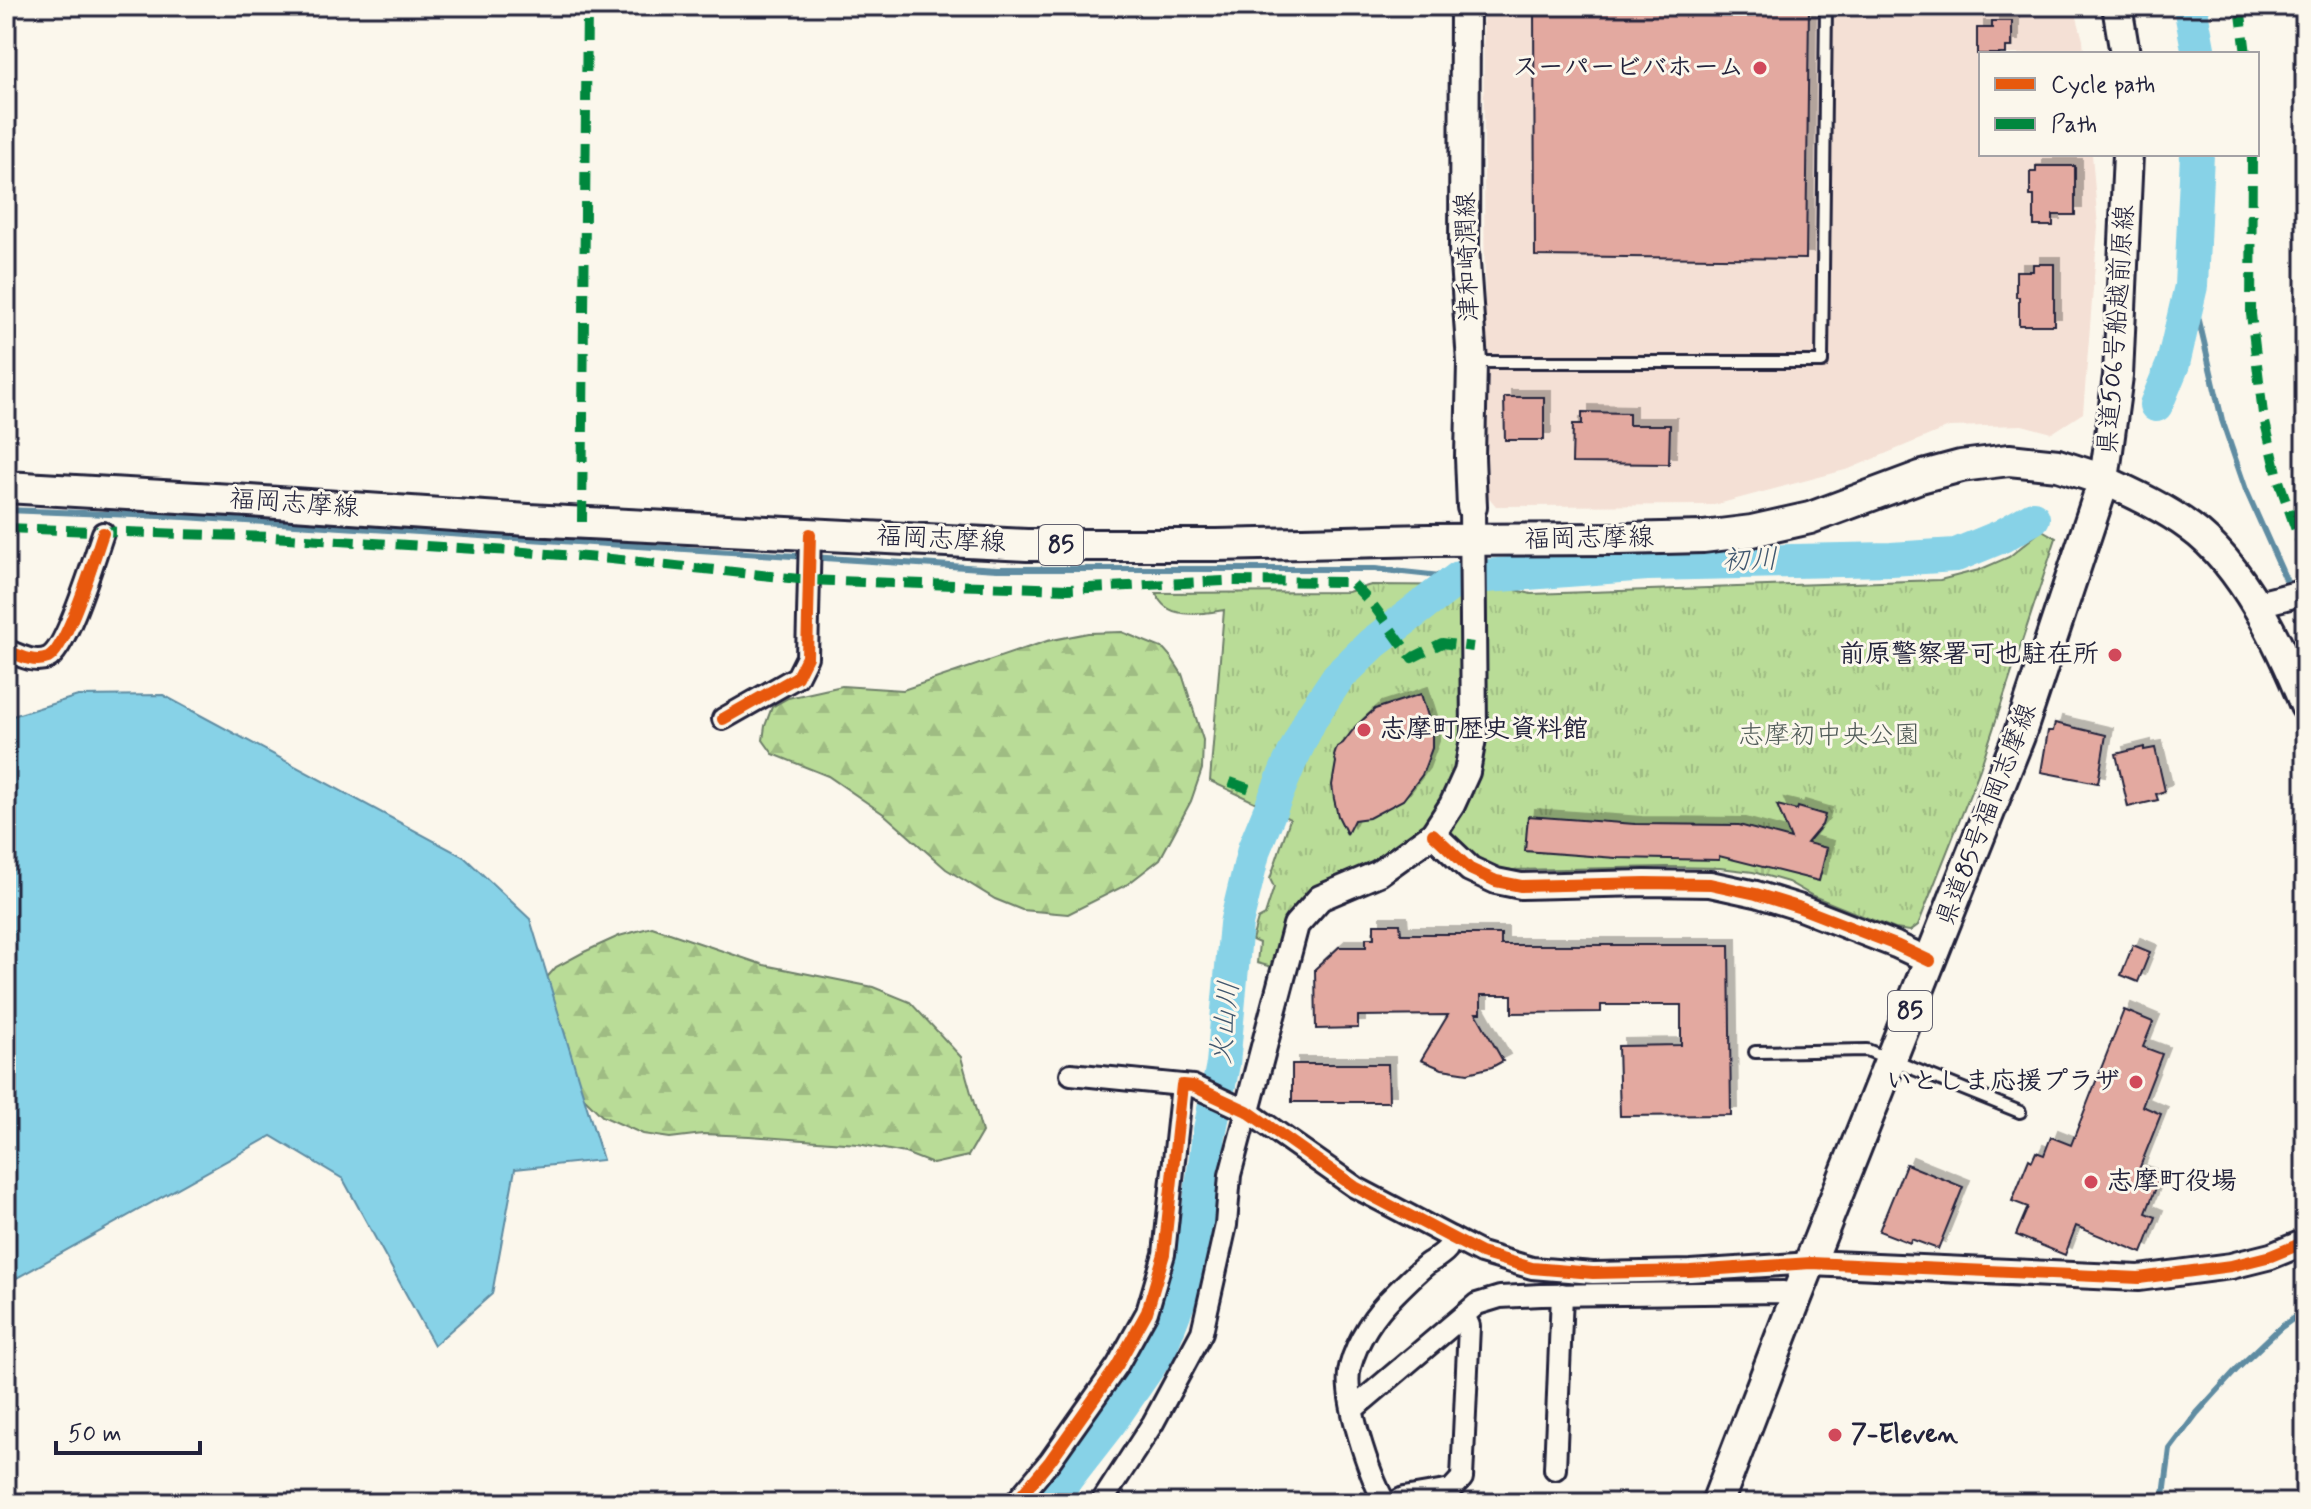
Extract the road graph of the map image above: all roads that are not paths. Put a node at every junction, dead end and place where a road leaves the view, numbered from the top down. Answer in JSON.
{"nodes":[{"id":1,"x":1465,"y":6,"type":"edge"},
{"id":2,"x":1826,"y":6,"type":"edge"},
{"id":3,"x":2117,"y":6,"type":"edge"},
{"id":4,"x":2125,"y":52,"type":"edge"},
{"id":5,"x":2128,"y":156,"type":"edge"},
{"id":6,"x":1472,"y":362,"type":"junction"},
{"id":7,"x":2104,"y":480,"type":"junction"},
{"id":8,"x":6,"y":487,"type":"edge"},
{"id":9,"x":1472,"y":507,"type":"joint"},
{"id":10,"x":103,"y":533,"type":"dead end"},
{"id":11,"x":810,"y":539,"type":"junction"},
{"id":12,"x":1471,"y":541,"type":"junction"},
{"id":13,"x":2305,"y":592,"type":"edge"},
{"id":14,"x":2258,"y":604,"type":"junction"},
{"id":15,"x":6,"y":650,"type":"edge"},
{"id":16,"x":2305,"y":706,"type":"edge"},
{"id":17,"x":723,"y":719,"type":"dead end"},
{"id":18,"x":1433,"y":834,"type":"junction"},
{"id":19,"x":1930,"y":961,"type":"junction"},
{"id":20,"x":1755,"y":1052,"type":"dead end"},
{"id":21,"x":1890,"y":1060,"type":"junction"},
{"id":22,"x":1071,"y":1074,"type":"dead end"},
{"id":23,"x":1188,"y":1086,"type":"junction"},
{"id":24,"x":1242,"y":1109,"type":"junction"},
{"id":25,"x":2020,"y":1112,"type":"dead end"},
{"id":26,"x":1452,"y":1238,"type":"junction"},
{"id":27,"x":2305,"y":1242,"type":"edge"},
{"id":28,"x":1811,"y":1263,"type":"junction"},
{"id":29,"x":1562,"y":1294,"type":"junction"},
{"id":30,"x":1796,"y":1298,"type":"junction"},
{"id":31,"x":1464,"y":1315,"type":"junction"},
{"id":32,"x":1353,"y":1409,"type":"junction"},
{"id":33,"x":1555,"y":1469,"type":"dead end"},
{"id":34,"x":1015,"y":1503,"type":"edge"},
{"id":35,"x":1101,"y":1503,"type":"edge"},
{"id":36,"x":1385,"y":1503,"type":"edge"},
{"id":37,"x":1394,"y":1503,"type":"edge"},
{"id":38,"x":1717,"y":1503,"type":"edge"}],
"edges":[{"from":1,"to":6,"type":"main road","name":"津和崎潤線"},
{"from":2,"to":6,"type":"lane"},
{"from":3,"to":4,"type":"main road"},
{"from":5,"to":7,"type":"main road","name":"県道506号船越前原線"},
{"from":6,"to":9,"type":"main road","name":"津和崎潤線"},
{"from":7,"to":12,"type":"main road","name":"福岡志摩線","number":"85"},
{"from":7,"to":14,"type":"main road","name":"県道506号船越前原線"},
{"from":7,"to":19,"type":"main road","name":"県道85号福岡志摩線","number":"85"},
{"from":8,"to":11,"type":"main road","name":"福岡志摩線","number":"85"},
{"from":9,"to":12,"type":"street"},
{"from":10,"to":15,"type":"street"},
{"from":11,"to":12,"type":"main road","name":"福岡志摩線","number":"85"},
{"from":11,"to":17,"type":"street"},
{"from":12,"to":18,"type":"street"},
{"from":13,"to":14,"type":"street"},
{"from":14,"to":16,"type":"main road","name":"県道506号船越前原線"},
{"from":18,"to":19,"type":"street"},
{"from":18,"to":24,"type":"street"},
{"from":19,"to":21,"type":"main road","name":"県道85号福岡志摩線","number":"85"},
{"from":20,"to":21,"type":"lane"},
{"from":21,"to":25,"type":"lane"},
{"from":21,"to":28,"type":"main road","name":"県道85号福岡志摩線","number":"85"},
{"from":22,"to":23,"type":"street"},
{"from":23,"to":24,"type":"street"},
{"from":23,"to":34,"type":"street"},
{"from":24,"to":26,"type":"street"},
{"from":24,"to":35,"type":"street"},
{"from":26,"to":28,"type":"street"},
{"from":26,"to":32,"type":"street"},
{"from":27,"to":28,"type":"street"},
{"from":28,"to":30,"type":"main road","name":"県道85号福岡志摩線","number":"85"},
{"from":29,"to":30,"type":"street"},
{"from":29,"to":31,"type":"street"},
{"from":29,"to":33,"type":"street"},
{"from":30,"to":38,"type":"main road","name":"県道85号福岡志摩線","number":"85"},
{"from":31,"to":32,"type":"street"},
{"from":31,"to":37,"type":"street"},
{"from":32,"to":36,"type":"street"}]}
